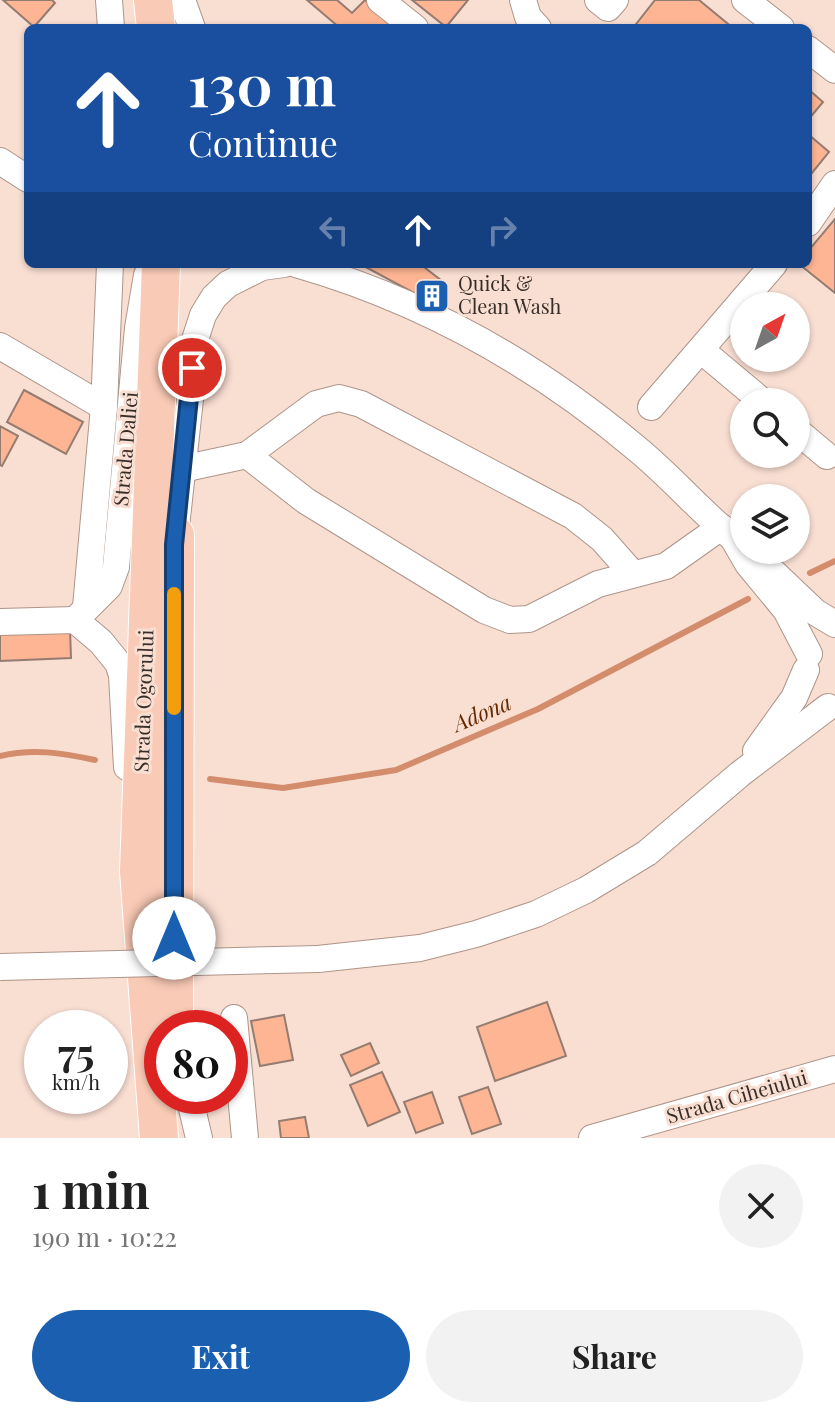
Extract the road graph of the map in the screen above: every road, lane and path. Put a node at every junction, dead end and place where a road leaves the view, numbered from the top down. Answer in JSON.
{"nodes":[{"id":1,"x":109,"y":0,"type":"edge"},
{"id":2,"x":153,"y":0,"type":"edge"},
{"id":3,"x":180,"y":0,"type":"edge"},
{"id":4,"x":380,"y":0,"type":"edge"},
{"id":5,"x":523,"y":0,"type":"edge"},
{"id":6,"x":745,"y":0,"type":"edge"},
{"id":7,"x":111,"y":24,"type":"edge"},
{"id":8,"x":156,"y":24,"type":"edge"},
{"id":9,"x":181,"y":24,"type":"edge"},
{"id":10,"x":190,"y":24,"type":"edge"},
{"id":11,"x":410,"y":24,"type":"edge"},
{"id":12,"x":534,"y":24,"type":"edge"},
{"id":13,"x":776,"y":24,"type":"edge"},
{"id":14,"x":812,"y":52,"type":"edge"},
{"id":15,"x":835,"y":70,"type":"edge"},
{"id":16,"x":0,"y":161,"type":"edge"},
{"id":17,"x":24,"y":176,"type":"edge"},
{"id":18,"x":110,"y":268,"type":"edge"},
{"id":19,"x":149,"y":268,"type":"edge"},
{"id":20,"x":161,"y":268,"type":"edge"},
{"id":21,"x":184,"y":268,"type":"edge"},
{"id":22,"x":260,"y":268,"type":"edge"},
{"id":23,"x":310,"y":268,"type":"edge"},
{"id":24,"x":771,"y":268,"type":"edge"},
{"id":25,"x":0,"y":346,"type":"edge"},
{"id":26,"x":701,"y":350,"type":"junction"},
{"id":27,"x":746,"y":388,"type":"edge"},
{"id":28,"x":104,"y":407,"type":"junction"},
{"id":29,"x":651,"y":407,"type":"dead end"},
{"id":30,"x":810,"y":442,"type":"edge"},
{"id":31,"x":247,"y":455,"type":"junction"},
{"id":32,"x":827,"y":456,"type":"dead end"},
{"id":33,"x":182,"y":469,"type":"junction"},
{"id":34,"x":730,"y":534,"type":"edge"},
{"id":35,"x":730,"y":543,"type":"edge"},
{"id":36,"x":174,"y":545,"type":"junction"},
{"id":37,"x":748,"y":564,"type":"edge"},
{"id":38,"x":762,"y":564,"type":"edge"},
{"id":39,"x":632,"y":573,"type":"junction"},
{"id":40,"x":80,"y":614,"type":"junction"},
{"id":41,"x":0,"y":622,"type":"edge"},
{"id":42,"x":835,"y":624,"type":"edge"},
{"id":43,"x":835,"y":631,"type":"edge"},
{"id":44,"x":808,"y":662,"type":"junction"},
{"id":45,"x":832,"y":708,"type":"edge"},
{"id":46,"x":740,"y":774,"type":"junction"},
{"id":47,"x":139,"y":871,"type":"junction"},
{"id":48,"x":0,"y":967,"type":"edge"},
{"id":49,"x":146,"y":984,"type":"junction"},
{"id":50,"x":174,"y":1010,"type":"edge"},
{"id":51,"x":835,"y":1069,"type":"edge"},
{"id":52,"x":177,"y":1114,"type":"edge"},
{"id":53,"x":193,"y":1114,"type":"edge"},
{"id":54,"x":243,"y":1114,"type":"edge"},
{"id":55,"x":142,"y":1138,"type":"edge"},
{"id":56,"x":159,"y":1138,"type":"edge"},
{"id":57,"x":179,"y":1138,"type":"edge"},
{"id":58,"x":199,"y":1138,"type":"edge"},
{"id":59,"x":245,"y":1138,"type":"edge"},
{"id":60,"x":592,"y":1138,"type":"edge"}],
"edges":[{"from":1,"to":7,"type":"street"},
{"from":2,"to":8,"type":"highway"},
{"from":3,"to":9,"type":"highway"},
{"from":3,"to":10,"type":"street"},
{"from":4,"to":11,"type":"street"},
{"from":5,"to":12,"type":"street"},
{"from":6,"to":13,"type":"street"},
{"from":14,"to":15,"type":"street"},
{"from":16,"to":17,"type":"street"},
{"from":18,"to":28,"type":"street"},
{"from":19,"to":40,"type":"street","name":"Strada Daliei"},
{"from":20,"to":47,"type":"highway","name":"Strada Ogorului"},
{"from":21,"to":36,"type":"highway","name":"Strada Ogorului"},
{"from":22,"to":33,"type":"street"},
{"from":23,"to":34,"type":"street"},
{"from":24,"to":26,"type":"street"},
{"from":25,"to":28,"type":"street"},
{"from":26,"to":27,"type":"street"},
{"from":26,"to":29,"type":"street"},
{"from":28,"to":40,"type":"street"},
{"from":30,"to":32,"type":"street"},
{"from":31,"to":33,"type":"street"},
{"from":31,"to":39,"type":"street"},
{"from":31,"to":39,"type":"street"},
{"from":33,"to":36,"type":"street"},
{"from":35,"to":39,"type":"street"},
{"from":36,"to":50,"type":"highway","name":"Strada Ogorului"},
{"from":37,"to":44,"type":"street"},
{"from":38,"to":42,"type":"street"},
{"from":40,"to":41,"type":"street"},
{"from":40,"to":47,"type":"street"},
{"from":43,"to":44,"type":"street"},
{"from":44,"to":45,"type":"street"},
{"from":44,"to":46,"type":"street"},
{"from":45,"to":46,"type":"street"},
{"from":46,"to":48,"type":"street","bridge":true},
{"from":47,"to":49,"type":"highway","name":"Strada Ogorului"},
{"from":49,"to":55,"type":"street"},
{"from":49,"to":56,"type":"highway","name":"Strada Ogorului"},
{"from":51,"to":60,"type":"street","name":"Strada Ciheiului"},
{"from":52,"to":57,"type":"highway"},
{"from":53,"to":58,"type":"street"},
{"from":54,"to":59,"type":"street"}]}
